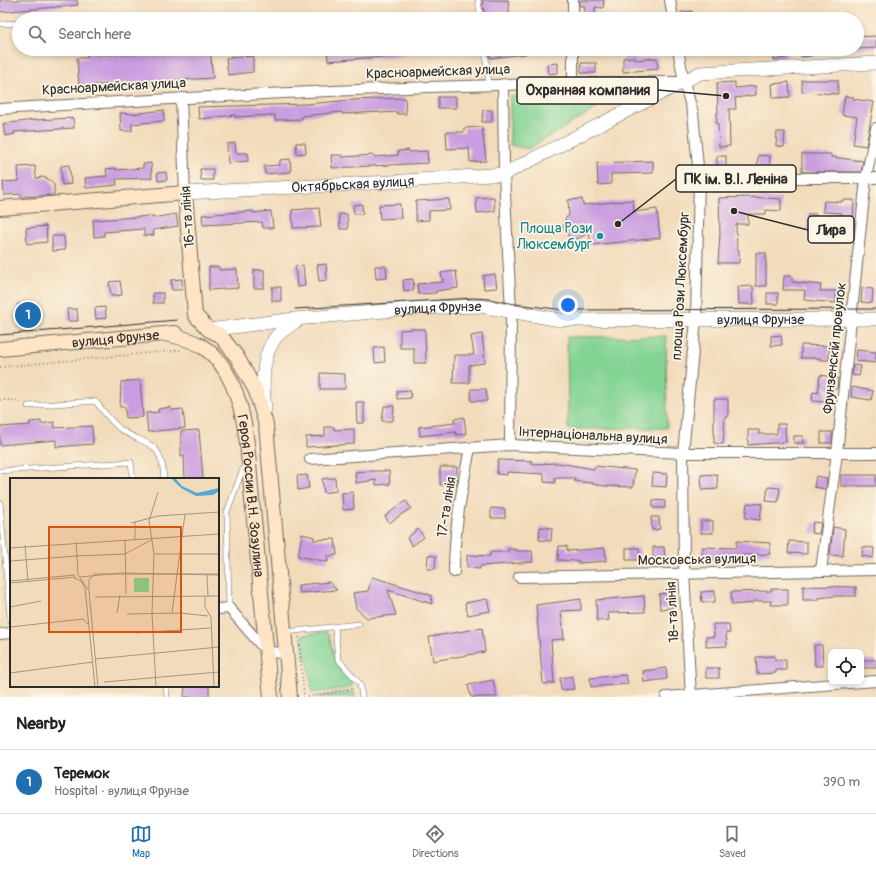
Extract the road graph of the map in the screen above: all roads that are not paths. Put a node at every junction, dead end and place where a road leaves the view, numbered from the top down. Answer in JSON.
{"nodes":[{"id":1,"x":478,"y":0,"type":"edge"},
{"id":2,"x":573,"y":0,"type":"edge"},
{"id":3,"x":670,"y":0,"type":"edge"},
{"id":4,"x":480,"y":12,"type":"edge"},
{"id":5,"x":573,"y":12,"type":"edge"},
{"id":6,"x":672,"y":12,"type":"edge"},
{"id":7,"x":12,"y":23,"type":"edge"},
{"id":8,"x":0,"y":24,"type":"edge"},
{"id":9,"x":486,"y":56,"type":"edge"},
{"id":10,"x":573,"y":56,"type":"edge"},
{"id":11,"x":679,"y":56,"type":"edge"},
{"id":12,"x":876,"y":63,"type":"edge"},
{"id":13,"x":573,"y":82,"type":"junction"},
{"id":14,"x":684,"y":82,"type":"junction"},
{"id":15,"x":503,"y":84,"type":"junction"},
{"id":16,"x":489,"y":85,"type":"junction"},
{"id":17,"x":181,"y":98,"type":"junction"},
{"id":18,"x":0,"y":109,"type":"edge"},
{"id":19,"x":876,"y":128,"type":"edge"},
{"id":20,"x":504,"y":174,"type":"junction"},
{"id":21,"x":699,"y":178,"type":"junction"},
{"id":22,"x":871,"y":178,"type":"edge"},
{"id":23,"x":185,"y":193,"type":"junction"},
{"id":24,"x":0,"y":208,"type":"edge"},
{"id":25,"x":511,"y":311,"type":"junction"},
{"id":26,"x":300,"y":319,"type":"junction"},
{"id":27,"x":852,"y":319,"type":"junction"},
{"id":28,"x":876,"y":319,"type":"edge"},
{"id":29,"x":696,"y":320,"type":"junction"},
{"id":30,"x":209,"y":330,"type":"junction"},
{"id":31,"x":165,"y":334,"type":"junction"},
{"id":32,"x":0,"y":349,"type":"edge"},
{"id":33,"x":28,"y":406,"type":"road end"},
{"id":34,"x":266,"y":425,"type":"junction"},
{"id":35,"x":510,"y":445,"type":"junction"},
{"id":36,"x":470,"y":448,"type":"junction"},
{"id":37,"x":683,"y":453,"type":"junction"},
{"id":38,"x":837,"y":453,"type":"junction"},
{"id":39,"x":876,"y":453,"type":"edge"},
{"id":40,"x":248,"y":458,"type":"junction"},
{"id":41,"x":310,"y":459,"type":"dead end"},
{"id":42,"x":0,"y":472,"type":"edge"},
{"id":43,"x":133,"y":478,"type":"edge"},
{"id":44,"x":164,"y":478,"type":"edge"},
{"id":45,"x":0,"y":503,"type":"edge"},
{"id":46,"x":821,"y":570,"type":"junction"},
{"id":47,"x":876,"y":570,"type":"edge"},
{"id":48,"x":454,"y":572,"type":"dead end"},
{"id":49,"x":684,"y":572,"type":"junction"},
{"id":50,"x":519,"y":577,"type":"dead end"},
{"id":51,"x":229,"y":608,"type":"junction"},
{"id":52,"x":219,"y":609,"type":"edge"},
{"id":53,"x":10,"y":616,"type":"edge"},
{"id":54,"x":359,"y":624,"type":"dead end"},
{"id":55,"x":335,"y":627,"type":"junction"},
{"id":56,"x":284,"y":632,"type":"junction"},
{"id":57,"x":10,"y":633,"type":"edge"},
{"id":58,"x":0,"y":634,"type":"edge"},
{"id":59,"x":267,"y":652,"type":"junction"},
{"id":60,"x":286,"y":653,"type":"junction"},
{"id":61,"x":876,"y":681,"type":"edge"},
{"id":62,"x":166,"y":687,"type":"edge"},
{"id":63,"x":691,"y":696,"type":"edge"},
{"id":64,"x":167,"y":697,"type":"edge"},
{"id":65,"x":271,"y":697,"type":"edge"},
{"id":66,"x":290,"y":697,"type":"edge"},
{"id":67,"x":362,"y":697,"type":"edge"},
{"id":68,"x":666,"y":697,"type":"edge"}],
"edges":[{"from":1,"to":4,"type":"lane"},
{"from":2,"to":5,"type":"street"},
{"from":3,"to":6,"type":"street"},
{"from":7,"to":8,"type":"lane"},
{"from":9,"to":16,"type":"lane"},
{"from":10,"to":13,"type":"street"},
{"from":11,"to":14,"type":"street","name":"площа Рози Люксембург"},
{"from":12,"to":14,"type":"street","name":"Красноармейская улица"},
{"from":13,"to":14,"type":"street","name":"Красноармейская улица"},
{"from":13,"to":15,"type":"street","name":"Красноармейская улица"},
{"from":14,"to":20,"type":"street","name":"Октябрьская вулиця"},
{"from":14,"to":21,"type":"street","name":"площа Рози Люксембург"},
{"from":15,"to":16,"type":"street","name":"Красноармейская улица"},
{"from":15,"to":20,"type":"street"},
{"from":16,"to":17,"type":"street","name":"Красноармейская улица"},
{"from":17,"to":18,"type":"street","name":"Красноармейская улица"},
{"from":17,"to":23,"type":"street","name":"16-та лінія"},
{"from":19,"to":22,"type":"street","name":"Фрунзенскій провулок"},
{"from":20,"to":23,"type":"street","name":"Октябрьская вулиця"},
{"from":20,"to":25,"type":"street"},
{"from":21,"to":22,"type":"street"},
{"from":21,"to":29,"type":"street","name":"площа Рози Люксембург"},
{"from":22,"to":27,"type":"street","name":"Фрунзенскій провулок"},
{"from":23,"to":24,"type":"main road","name":"Октябрьская вулиця"},
{"from":23,"to":30,"type":"main road","name":"16-та лінія"},
{"from":25,"to":26,"type":"street","name":"вулиця Фрунзе"},
{"from":25,"to":29,"type":"street","name":"вулиця Фрунзе"},
{"from":25,"to":35,"type":"street"},
{"from":26,"to":30,"type":"street","name":"вулиця Фрунзе"},
{"from":26,"to":34,"type":"street"},
{"from":27,"to":28,"type":"street","name":"вулиця Фрунзе"},
{"from":27,"to":29,"type":"street","name":"вулиця Фрунзе"},
{"from":27,"to":38,"type":"street","name":"Фрунзенскій провулок"},
{"from":29,"to":37,"type":"street","name":"площа Рози Люксембург"},
{"from":30,"to":31,"type":"main road","name":"вулиця Фрунзе"},
{"from":30,"to":34,"type":"main road","name":"Героя России В.Н. Зозулина"},
{"from":31,"to":32,"type":"main road","name":"вулиця Фрунзе"},
{"from":31,"to":40,"type":"main road","name":"Героя России В.Н. Зозулина"},
{"from":33,"to":44,"type":"lane"},
{"from":34,"to":56,"type":"main road","name":"Героя России В.Н. Зозулина"},
{"from":35,"to":36,"type":"street","name":"Інтернаціональна вулиця"},
{"from":35,"to":37,"type":"street","name":"Інтернаціональна вулиця"},
{"from":36,"to":41,"type":"street","name":"Інтернаціональна вулиця"},
{"from":36,"to":48,"type":"street","name":"17-та лінія"},
{"from":37,"to":38,"type":"street","name":"Інтернаціональна вулиця"},
{"from":37,"to":49,"type":"street","name":"18-та лінія"},
{"from":38,"to":39,"type":"street","name":"Інтернаціональна вулиця"},
{"from":38,"to":46,"type":"street","name":"Фрунзенскій провулок"},
{"from":40,"to":51,"type":"lane"},
{"from":40,"to":59,"type":"main road","name":"Героя России В.Н. Зозулина"},
{"from":42,"to":43,"type":"lane"},
{"from":45,"to":53,"type":"lane"},
{"from":46,"to":47,"type":"street","name":"Московська вулиця"},
{"from":46,"to":49,"type":"street","name":"Московська вулиця"},
{"from":49,"to":50,"type":"street","name":"Московська вулиця"},
{"from":49,"to":63,"type":"street","name":"18-та лінія"},
{"from":51,"to":52,"type":"street"},
{"from":51,"to":59,"type":"street"},
{"from":54,"to":55,"type":"lane"},
{"from":55,"to":56,"type":"lane"},
{"from":55,"to":67,"type":"lane"},
{"from":56,"to":60,"type":"main road","name":"Героя России В.Н. Зозулина"},
{"from":57,"to":58,"type":"street"},
{"from":59,"to":60,"type":"street"},
{"from":59,"to":65,"type":"main road","name":"Героя России В.Н. Зозулина"},
{"from":60,"to":66,"type":"main road","name":"Героя России В.Н. Зозулина"},
{"from":61,"to":63,"type":"street"},
{"from":62,"to":64,"type":"lane"},
{"from":63,"to":68,"type":"street"}]}
